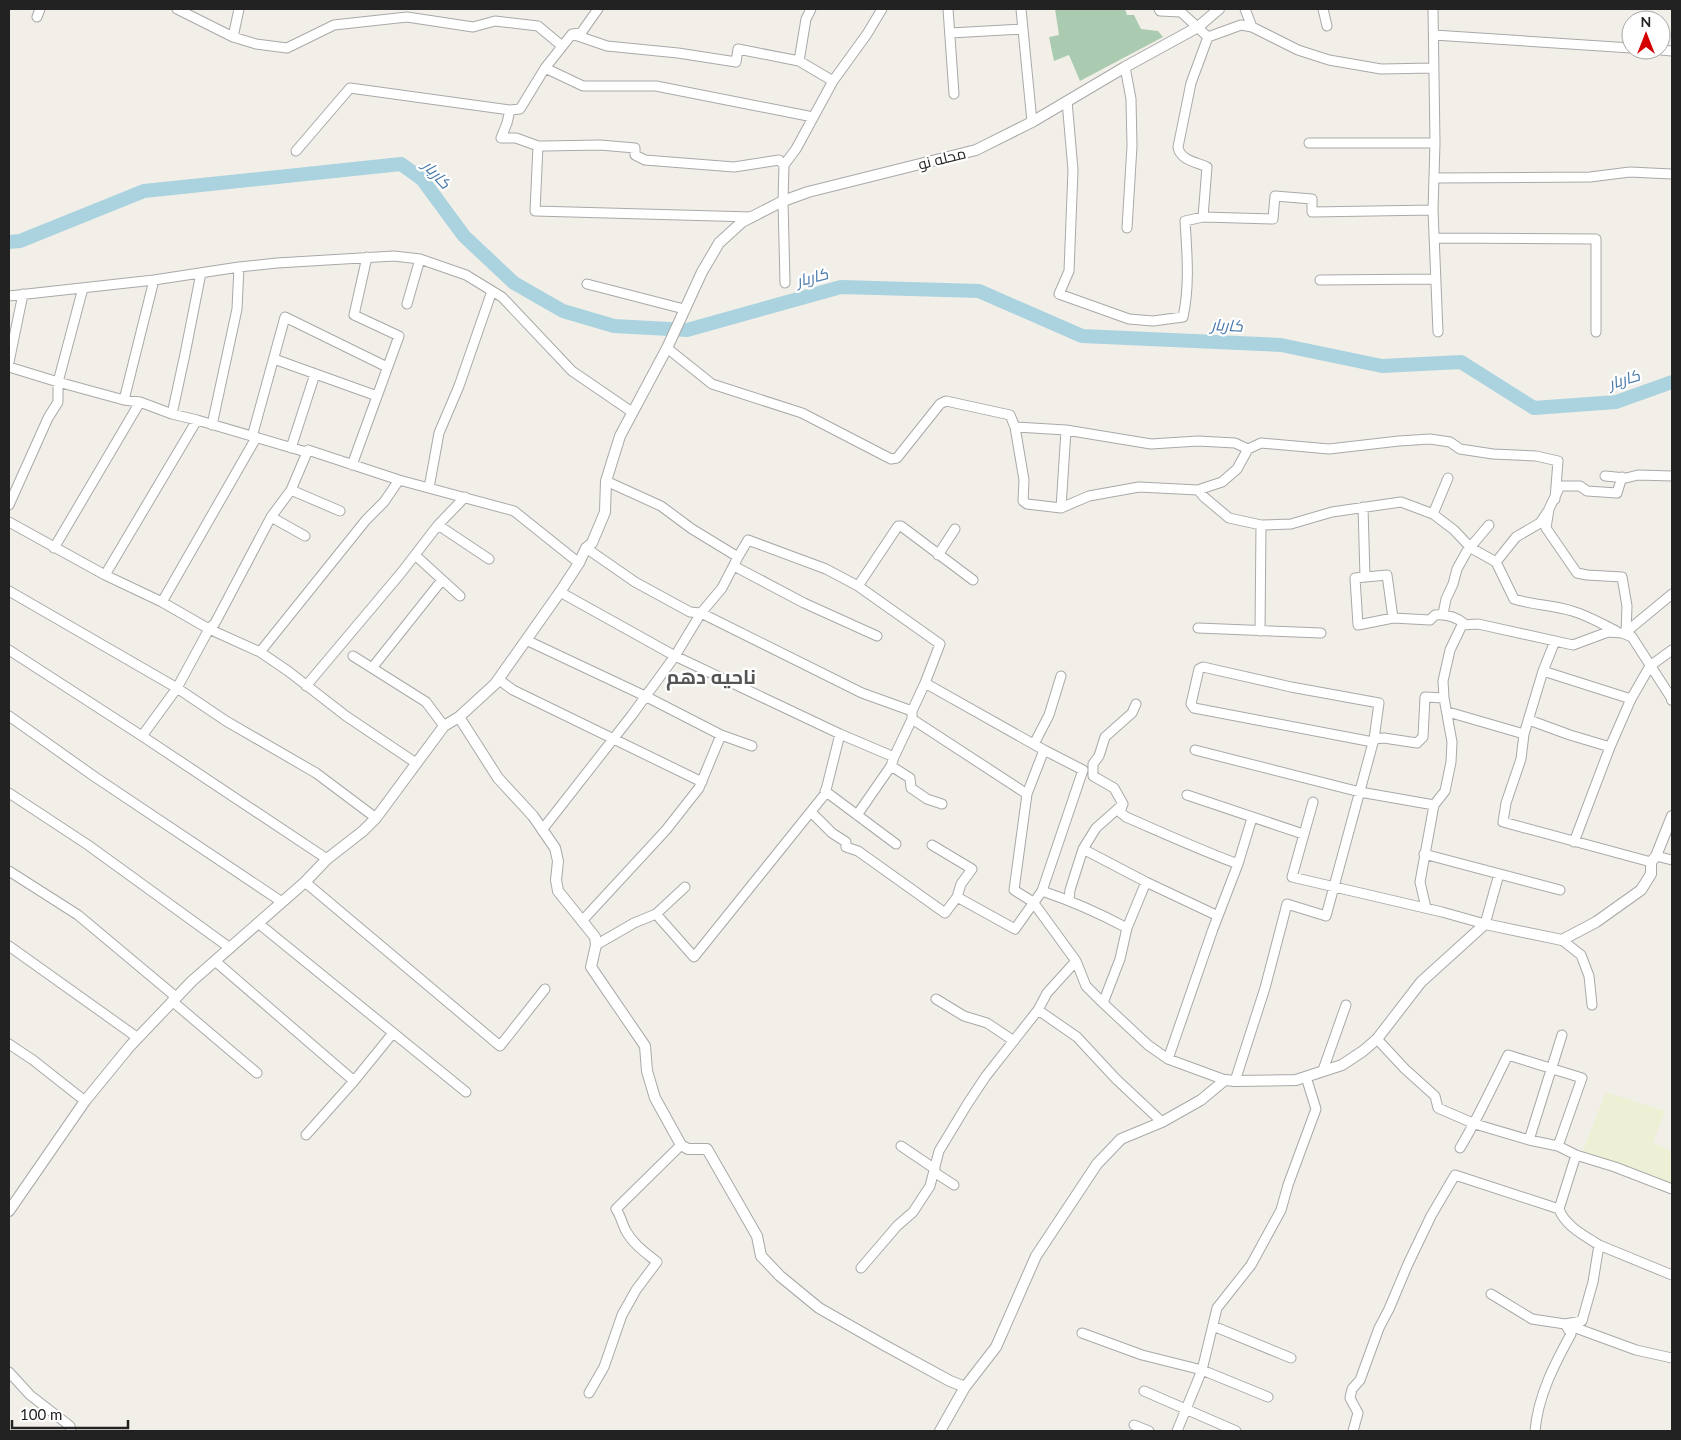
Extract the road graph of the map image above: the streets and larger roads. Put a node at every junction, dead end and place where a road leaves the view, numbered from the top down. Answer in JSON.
{"nodes":[{"id":1,"x":177,"y":9,"type":"edge"},
{"id":2,"x":239,"y":9,"type":"edge"},
{"id":3,"x":598,"y":9,"type":"edge"},
{"id":4,"x":811,"y":9,"type":"edge"},
{"id":5,"x":882,"y":9,"type":"edge"},
{"id":6,"x":948,"y":9,"type":"edge"},
{"id":7,"x":1021,"y":9,"type":"edge"},
{"id":8,"x":1160,"y":9,"type":"edge"},
{"id":9,"x":1218,"y":9,"type":"edge"},
{"id":10,"x":1245,"y":9,"type":"edge"},
{"id":11,"x":1323,"y":9,"type":"edge"},
{"id":12,"x":1434,"y":9,"type":"edge"},
{"id":13,"x":1328,"y":26,"type":"dead end"},
{"id":14,"x":1198,"y":27,"type":"junction"},
{"id":15,"x":1252,"y":27,"type":"junction"},
{"id":16,"x":1023,"y":29,"type":"junction"},
{"id":17,"x":950,"y":33,"type":"junction"},
{"id":18,"x":572,"y":34,"type":"junction"},
{"id":19,"x":1434,"y":35,"type":"junction"},
{"id":20,"x":233,"y":36,"type":"junction"},
{"id":21,"x":1208,"y":37,"type":"junction"},
{"id":22,"x":562,"y":46,"type":"junction"},
{"id":23,"x":1621,"y":47,"type":"edge"},
{"id":24,"x":799,"y":61,"type":"junction"},
{"id":25,"x":1124,"y":67,"type":"junction"},
{"id":26,"x":545,"y":68,"type":"junction"},
{"id":27,"x":1434,"y":68,"type":"junction"},
{"id":28,"x":833,"y":81,"type":"junction"},
{"id":29,"x":954,"y":94,"type":"dead end"},
{"id":30,"x":1067,"y":102,"type":"junction"},
{"id":31,"x":510,"y":110,"type":"junction"},
{"id":32,"x":813,"y":117,"type":"junction"},
{"id":33,"x":1032,"y":122,"type":"junction"},
{"id":34,"x":1309,"y":143,"type":"dead end"},
{"id":35,"x":1434,"y":143,"type":"junction"},
{"id":36,"x":538,"y":146,"type":"junction"},
{"id":37,"x":296,"y":151,"type":"dead end"},
{"id":38,"x":784,"y":165,"type":"junction"},
{"id":39,"x":1672,"y":174,"type":"edge"},
{"id":40,"x":1434,"y":178,"type":"junction"},
{"id":41,"x":782,"y":201,"type":"junction"},
{"id":42,"x":1433,"y":210,"type":"junction"},
{"id":43,"x":752,"y":217,"type":"junction"},
{"id":44,"x":1203,"y":217,"type":"junction"},
{"id":45,"x":1127,"y":228,"type":"dead end"},
{"id":46,"x":1434,"y":238,"type":"junction"},
{"id":47,"x":367,"y":257,"type":"junction"},
{"id":48,"x":420,"y":259,"type":"junction"},
{"id":49,"x":239,"y":267,"type":"junction"},
{"id":50,"x":200,"y":273,"type":"junction"},
{"id":51,"x":1436,"y":279,"type":"junction"},
{"id":52,"x":154,"y":280,"type":"junction"},
{"id":53,"x":1320,"y":280,"type":"dead end"},
{"id":54,"x":785,"y":283,"type":"dead end"},
{"id":55,"x":587,"y":284,"type":"dead end"},
{"id":56,"x":82,"y":288,"type":"junction"},
{"id":57,"x":492,"y":291,"type":"junction"},
{"id":58,"x":23,"y":294,"type":"junction"},
{"id":59,"x":9,"y":296,"type":"edge"},
{"id":60,"x":407,"y":304,"type":"dead end"},
{"id":61,"x":684,"y":309,"type":"junction"},
{"id":62,"x":1438,"y":332,"type":"dead end"},
{"id":63,"x":1596,"y":332,"type":"dead end"},
{"id":64,"x":668,"y":346,"type":"junction"},
{"id":65,"x":274,"y":359,"type":"junction"},
{"id":66,"x":9,"y":362,"type":"edge"},
{"id":67,"x":9,"y":367,"type":"edge"},
{"id":68,"x":387,"y":367,"type":"junction"},
{"id":69,"x":315,"y":374,"type":"junction"},
{"id":70,"x":58,"y":382,"type":"junction"},
{"id":71,"x":377,"y":396,"type":"junction"},
{"id":72,"x":124,"y":400,"type":"junction"},
{"id":73,"x":140,"y":402,"type":"junction"},
{"id":74,"x":632,"y":412,"type":"junction"},
{"id":75,"x":172,"y":414,"type":"junction"},
{"id":76,"x":197,"y":420,"type":"junction"},
{"id":77,"x":212,"y":425,"type":"junction"},
{"id":78,"x":1015,"y":426,"type":"junction"},
{"id":79,"x":1066,"y":430,"type":"junction"},
{"id":80,"x":254,"y":438,"type":"junction"},
{"id":81,"x":291,"y":448,"type":"junction"},
{"id":82,"x":1248,"y":449,"type":"junction"},
{"id":83,"x":308,"y":450,"type":"junction"},
{"id":84,"x":352,"y":465,"type":"junction"},
{"id":85,"x":1604,"y":476,"type":"dead end"},
{"id":86,"x":1672,"y":476,"type":"edge"},
{"id":87,"x":1622,"y":477,"type":"junction"},
{"id":88,"x":1448,"y":478,"type":"dead end"},
{"id":89,"x":398,"y":480,"type":"junction"},
{"id":90,"x":606,"y":481,"type":"junction"},
{"id":91,"x":429,"y":488,"type":"junction"},
{"id":92,"x":291,"y":490,"type":"junction"},
{"id":93,"x":1198,"y":490,"type":"junction"},
{"id":94,"x":465,"y":497,"type":"junction"},
{"id":95,"x":1555,"y":499,"type":"junction"},
{"id":96,"x":9,"y":505,"type":"edge"},
{"id":97,"x":1363,"y":507,"type":"junction"},
{"id":98,"x":1061,"y":508,"type":"junction"},
{"id":99,"x":1549,"y":509,"type":"junction"},
{"id":100,"x":340,"y":511,"type":"dead end"},
{"id":101,"x":1433,"y":514,"type":"junction"},
{"id":102,"x":272,"y":518,"type":"junction"},
{"id":103,"x":9,"y":522,"type":"edge"},
{"id":104,"x":438,"y":525,"type":"junction"},
{"id":105,"x":1261,"y":525,"type":"junction"},
{"id":106,"x":1489,"y":526,"type":"dead end"},
{"id":107,"x":955,"y":529,"type":"dead end"},
{"id":108,"x":305,"y":536,"type":"dead end"},
{"id":109,"x":54,"y":548,"type":"junction"},
{"id":110,"x":586,"y":548,"type":"junction"},
{"id":111,"x":1471,"y":548,"type":"junction"},
{"id":112,"x":938,"y":555,"type":"junction"},
{"id":113,"x":415,"y":556,"type":"junction"},
{"id":114,"x":738,"y":557,"type":"junction"},
{"id":115,"x":489,"y":559,"type":"dead end"},
{"id":116,"x":1496,"y":562,"type":"junction"},
{"id":117,"x":579,"y":563,"type":"junction"},
{"id":118,"x":734,"y":566,"type":"junction"},
{"id":119,"x":105,"y":575,"type":"junction"},
{"id":120,"x":1365,"y":577,"type":"junction"},
{"id":121,"x":442,"y":580,"type":"junction"},
{"id":122,"x":973,"y":580,"type":"dead end"},
{"id":123,"x":858,"y":586,"type":"junction"},
{"id":124,"x":9,"y":591,"type":"edge"},
{"id":125,"x":560,"y":592,"type":"junction"},
{"id":126,"x":1672,"y":594,"type":"edge"},
{"id":127,"x":460,"y":596,"type":"dead end"},
{"id":128,"x":162,"y":602,"type":"junction"},
{"id":129,"x":702,"y":613,"type":"junction"},
{"id":130,"x":1443,"y":614,"type":"junction"},
{"id":131,"x":1393,"y":618,"type":"junction"},
{"id":132,"x":1465,"y":624,"type":"junction"},
{"id":133,"x":1198,"y":628,"type":"dead end"},
{"id":134,"x":209,"y":629,"type":"junction"},
{"id":135,"x":1260,"y":631,"type":"junction"},
{"id":136,"x":1321,"y":633,"type":"dead end"},
{"id":137,"x":1627,"y":634,"type":"junction"},
{"id":138,"x":877,"y":636,"type":"dead end"},
{"id":139,"x":526,"y":640,"type":"junction"},
{"id":140,"x":1554,"y":641,"type":"junction"},
{"id":141,"x":9,"y":650,"type":"edge"},
{"id":142,"x":1672,"y":650,"type":"edge"},
{"id":143,"x":260,"y":652,"type":"junction"},
{"id":144,"x":353,"y":656,"type":"dead end"},
{"id":145,"x":675,"y":656,"type":"junction"},
{"id":146,"x":1650,"y":666,"type":"junction"},
{"id":147,"x":372,"y":668,"type":"junction"},
{"id":148,"x":1543,"y":671,"type":"junction"},
{"id":149,"x":1061,"y":676,"type":"dead end"},
{"id":150,"x":498,"y":679,"type":"junction"},
{"id":151,"x":925,"y":683,"type":"junction"},
{"id":152,"x":306,"y":686,"type":"junction"},
{"id":153,"x":176,"y":688,"type":"junction"},
{"id":154,"x":645,"y":696,"type":"junction"},
{"id":155,"x":1444,"y":698,"type":"junction"},
{"id":156,"x":1631,"y":699,"type":"junction"},
{"id":157,"x":1672,"y":699,"type":"edge"},
{"id":158,"x":1136,"y":704,"type":"dead end"},
{"id":159,"x":1448,"y":712,"type":"junction"},
{"id":160,"x":912,"y":715,"type":"junction"},
{"id":161,"x":9,"y":716,"type":"edge"},
{"id":162,"x":458,"y":716,"type":"junction"},
{"id":163,"x":1529,"y":720,"type":"junction"},
{"id":164,"x":444,"y":726,"type":"junction"},
{"id":165,"x":840,"y":734,"type":"junction"},
{"id":166,"x":1524,"y":734,"type":"junction"},
{"id":167,"x":721,"y":735,"type":"junction"},
{"id":168,"x":142,"y":736,"type":"junction"},
{"id":169,"x":613,"y":739,"type":"junction"},
{"id":170,"x":1373,"y":741,"type":"junction"},
{"id":171,"x":1034,"y":744,"type":"junction"},
{"id":172,"x":752,"y":746,"type":"dead end"},
{"id":173,"x":1610,"y":747,"type":"junction"},
{"id":174,"x":1044,"y":750,"type":"junction"},
{"id":175,"x":1195,"y":750,"type":"dead end"},
{"id":176,"x":893,"y":762,"type":"junction"},
{"id":177,"x":416,"y":763,"type":"junction"},
{"id":178,"x":702,"y":782,"type":"junction"},
{"id":179,"x":825,"y":791,"type":"junction"},
{"id":180,"x":1360,"y":792,"type":"junction"},
{"id":181,"x":9,"y":793,"type":"edge"},
{"id":182,"x":1027,"y":794,"type":"junction"},
{"id":183,"x":1187,"y":795,"type":"dead end"},
{"id":184,"x":1313,"y":802,"type":"dead end"},
{"id":185,"x":942,"y":804,"type":"dead end"},
{"id":186,"x":1123,"y":804,"type":"junction"},
{"id":187,"x":1434,"y":805,"type":"junction"},
{"id":188,"x":811,"y":812,"type":"junction"},
{"id":189,"x":857,"y":815,"type":"junction"},
{"id":190,"x":1672,"y":816,"type":"edge"},
{"id":191,"x":376,"y":818,"type":"junction"},
{"id":192,"x":1252,"y":818,"type":"junction"},
{"id":193,"x":542,"y":830,"type":"junction"},
{"id":194,"x":1303,"y":834,"type":"junction"},
{"id":195,"x":1574,"y":842,"type":"junction"},
{"id":196,"x":896,"y":844,"type":"dead end"},
{"id":197,"x":932,"y":845,"type":"dead end"},
{"id":198,"x":1083,"y":849,"type":"junction"},
{"id":199,"x":1424,"y":854,"type":"junction"},
{"id":200,"x":327,"y":859,"type":"junction"},
{"id":201,"x":1654,"y":859,"type":"junction"},
{"id":202,"x":1672,"y":860,"type":"edge"},
{"id":203,"x":1238,"y":864,"type":"junction"},
{"id":204,"x":9,"y":871,"type":"edge"},
{"id":205,"x":1499,"y":874,"type":"junction"},
{"id":206,"x":305,"y":882,"type":"junction"},
{"id":207,"x":1146,"y":882,"type":"junction"},
{"id":208,"x":685,"y":887,"type":"dead end"},
{"id":209,"x":1334,"y":888,"type":"junction"},
{"id":210,"x":1560,"y":890,"type":"dead end"},
{"id":211,"x":1042,"y":891,"type":"junction"},
{"id":212,"x":958,"y":898,"type":"junction"},
{"id":213,"x":1069,"y":900,"type":"junction"},
{"id":214,"x":282,"y":902,"type":"junction"},
{"id":215,"x":1033,"y":902,"type":"junction"},
{"id":216,"x":1426,"y":908,"type":"junction"},
{"id":217,"x":656,"y":914,"type":"junction"},
{"id":218,"x":1218,"y":916,"type":"junction"},
{"id":219,"x":582,"y":921,"type":"junction"},
{"id":220,"x":258,"y":923,"type":"junction"},
{"id":221,"x":1485,"y":924,"type":"junction"},
{"id":222,"x":1127,"y":928,"type":"junction"},
{"id":223,"x":1562,"y":940,"type":"junction"},
{"id":224,"x":596,"y":945,"type":"junction"},
{"id":225,"x":9,"y":946,"type":"edge"},
{"id":226,"x":230,"y":948,"type":"junction"},
{"id":227,"x":215,"y":961,"type":"junction"},
{"id":228,"x":1076,"y":961,"type":"junction"},
{"id":229,"x":545,"y":990,"type":"dead end"},
{"id":230,"x":174,"y":999,"type":"junction"},
{"id":231,"x":936,"y":999,"type":"dead end"},
{"id":232,"x":1103,"y":1003,"type":"junction"},
{"id":233,"x":1346,"y":1005,"type":"dead end"},
{"id":234,"x":1592,"y":1005,"type":"dead end"},
{"id":235,"x":1038,"y":1010,"type":"junction"},
{"id":236,"x":392,"y":1032,"type":"junction"},
{"id":237,"x":1562,"y":1035,"type":"dead end"},
{"id":238,"x":138,"y":1038,"type":"junction"},
{"id":239,"x":1376,"y":1039,"type":"junction"},
{"id":240,"x":1014,"y":1041,"type":"junction"},
{"id":241,"x":9,"y":1044,"type":"edge"},
{"id":242,"x":1168,"y":1059,"type":"junction"},
{"id":243,"x":1552,"y":1069,"type":"junction"},
{"id":244,"x":1323,"y":1070,"type":"junction"},
{"id":245,"x":257,"y":1073,"type":"dead end"},
{"id":246,"x":1306,"y":1077,"type":"junction"},
{"id":247,"x":1230,"y":1080,"type":"junction"},
{"id":248,"x":354,"y":1081,"type":"junction"},
{"id":249,"x":466,"y":1092,"type":"dead end"},
{"id":250,"x":85,"y":1101,"type":"junction"},
{"id":251,"x":1162,"y":1122,"type":"junction"},
{"id":252,"x":1475,"y":1124,"type":"junction"},
{"id":253,"x":306,"y":1135,"type":"dead end"},
{"id":254,"x":1529,"y":1140,"type":"junction"},
{"id":255,"x":681,"y":1145,"type":"junction"},
{"id":256,"x":901,"y":1146,"type":"dead end"},
{"id":257,"x":1558,"y":1146,"type":"junction"},
{"id":258,"x":1460,"y":1148,"type":"dead end"},
{"id":259,"x":1576,"y":1155,"type":"junction"},
{"id":260,"x":934,"y":1171,"type":"junction"},
{"id":261,"x":954,"y":1184,"type":"dead end"},
{"id":262,"x":1672,"y":1189,"type":"edge"},
{"id":263,"x":1558,"y":1209,"type":"junction"},
{"id":264,"x":9,"y":1211,"type":"edge"},
{"id":265,"x":1599,"y":1245,"type":"junction"},
{"id":266,"x":861,"y":1268,"type":"dead end"},
{"id":267,"x":1672,"y":1276,"type":"edge"},
{"id":268,"x":1491,"y":1294,"type":"dead end"},
{"id":269,"x":1566,"y":1324,"type":"junction"},
{"id":270,"x":1213,"y":1326,"type":"junction"},
{"id":271,"x":1082,"y":1333,"type":"dead end"},
{"id":272,"x":1291,"y":1358,"type":"dead end"},
{"id":273,"x":1672,"y":1358,"type":"edge"},
{"id":274,"x":1202,"y":1370,"type":"junction"},
{"id":275,"x":9,"y":1372,"type":"edge"},
{"id":276,"x":966,"y":1388,"type":"junction"},
{"id":277,"x":1144,"y":1392,"type":"dead end"},
{"id":278,"x":589,"y":1393,"type":"dead end"},
{"id":279,"x":1268,"y":1397,"type":"dead end"},
{"id":280,"x":1186,"y":1411,"type":"junction"},
{"id":281,"x":1134,"y":1425,"type":"dead end"},
{"id":282,"x":944,"y":1430,"type":"edge"},
{"id":283,"x":71,"y":1431,"type":"edge"},
{"id":284,"x":1149,"y":1431,"type":"edge"},
{"id":285,"x":1177,"y":1431,"type":"edge"},
{"id":286,"x":1236,"y":1431,"type":"edge"},
{"id":287,"x":1353,"y":1431,"type":"edge"},
{"id":288,"x":1535,"y":1431,"type":"edge"}],
"edges":[{"from":1,"to":20,"type":"street"},
{"from":2,"to":20,"type":"street"},
{"from":3,"to":18,"type":"street"},
{"from":4,"to":24,"type":"street"},
{"from":5,"to":28,"type":"street"},
{"from":6,"to":17,"type":"street"},
{"from":7,"to":16,"type":"street"},
{"from":8,"to":14,"type":"street"},
{"from":9,"to":14,"type":"street","name":"محله نو"},
{"from":10,"to":15,"type":"street"},
{"from":11,"to":13,"type":"street"},
{"from":12,"to":19,"type":"street"},
{"from":14,"to":21,"type":"street"},
{"from":14,"to":25,"type":"street","name":"محله نو"},
{"from":15,"to":21,"type":"street"},
{"from":15,"to":27,"type":"street"},
{"from":16,"to":17,"type":"street"},
{"from":16,"to":33,"type":"street"},
{"from":17,"to":29,"type":"street"},
{"from":18,"to":22,"type":"street"},
{"from":18,"to":24,"type":"street"},
{"from":19,"to":23,"type":"street"},
{"from":19,"to":27,"type":"street"},
{"from":20,"to":22,"type":"street"},
{"from":21,"to":44,"type":"street"},
{"from":22,"to":26,"type":"street"},
{"from":24,"to":28,"type":"street"},
{"from":25,"to":30,"type":"street","name":"محله نو"},
{"from":25,"to":45,"type":"street"},
{"from":26,"to":31,"type":"street"},
{"from":26,"to":32,"type":"street"},
{"from":27,"to":35,"type":"street"},
{"from":28,"to":32,"type":"street"},
{"from":30,"to":33,"type":"street","name":"محله نو"},
{"from":30,"to":44,"type":"street"},
{"from":31,"to":36,"type":"street"},
{"from":31,"to":37,"type":"street"},
{"from":32,"to":38,"type":"street"},
{"from":33,"to":41,"type":"street","name":"محله نو"},
{"from":34,"to":35,"type":"street"},
{"from":35,"to":40,"type":"street"},
{"from":36,"to":38,"type":"street"},
{"from":36,"to":43,"type":"street"},
{"from":38,"to":41,"type":"street"},
{"from":39,"to":40,"type":"street"},
{"from":40,"to":42,"type":"street"},
{"from":41,"to":43,"type":"street","name":"محله نو"},
{"from":41,"to":54,"type":"street"},
{"from":42,"to":44,"type":"street"},
{"from":42,"to":46,"type":"street"},
{"from":43,"to":61,"type":"street","name":"محله نو"},
{"from":46,"to":51,"type":"street"},
{"from":46,"to":63,"type":"street"},
{"from":47,"to":48,"type":"street"},
{"from":47,"to":49,"type":"street"},
{"from":47,"to":68,"type":"street"},
{"from":48,"to":57,"type":"street"},
{"from":48,"to":60,"type":"street"},
{"from":49,"to":50,"type":"street"},
{"from":49,"to":77,"type":"street"},
{"from":50,"to":52,"type":"street"},
{"from":50,"to":75,"type":"street"},
{"from":51,"to":53,"type":"street"},
{"from":51,"to":62,"type":"street"},
{"from":52,"to":56,"type":"street"},
{"from":52,"to":72,"type":"street"},
{"from":55,"to":61,"type":"street"},
{"from":56,"to":58,"type":"street"},
{"from":56,"to":70,"type":"street"},
{"from":57,"to":74,"type":"street"},
{"from":57,"to":91,"type":"street"},
{"from":58,"to":59,"type":"street"},
{"from":58,"to":66,"type":"street"},
{"from":61,"to":64,"type":"street","name":"محله نو"},
{"from":64,"to":74,"type":"street","name":"محله نو"},
{"from":64,"to":78,"type":"street"},
{"from":65,"to":68,"type":"street"},
{"from":65,"to":69,"type":"street"},
{"from":65,"to":80,"type":"street"},
{"from":67,"to":70,"type":"street"},
{"from":68,"to":71,"type":"street"},
{"from":69,"to":71,"type":"street"},
{"from":69,"to":81,"type":"street"},
{"from":70,"to":72,"type":"street"},
{"from":70,"to":96,"type":"street"},
{"from":71,"to":84,"type":"street"},
{"from":72,"to":73,"type":"street"},
{"from":73,"to":75,"type":"street"},
{"from":73,"to":109,"type":"street"},
{"from":74,"to":90,"type":"street","name":"محله نو"},
{"from":75,"to":76,"type":"street"},
{"from":76,"to":77,"type":"street"},
{"from":76,"to":119,"type":"street"},
{"from":77,"to":80,"type":"street"},
{"from":78,"to":79,"type":"street"},
{"from":78,"to":98,"type":"street"},
{"from":79,"to":82,"type":"street"},
{"from":79,"to":98,"type":"street"},
{"from":80,"to":81,"type":"street"},
{"from":80,"to":128,"type":"street"},
{"from":81,"to":83,"type":"street"},
{"from":82,"to":93,"type":"street"},
{"from":82,"to":95,"type":"street"},
{"from":83,"to":84,"type":"street"},
{"from":83,"to":92,"type":"street"},
{"from":84,"to":89,"type":"street"},
{"from":85,"to":87,"type":"street"},
{"from":86,"to":87,"type":"street"},
{"from":87,"to":95,"type":"street"},
{"from":88,"to":101,"type":"street"},
{"from":89,"to":91,"type":"street"},
{"from":89,"to":143,"type":"street"},
{"from":90,"to":110,"type":"street","name":"محله نو"},
{"from":90,"to":114,"type":"street"},
{"from":91,"to":94,"type":"street"},
{"from":92,"to":100,"type":"street"},
{"from":92,"to":102,"type":"street"},
{"from":93,"to":98,"type":"street"},
{"from":93,"to":105,"type":"street"},
{"from":94,"to":104,"type":"street"},
{"from":94,"to":117,"type":"street"},
{"from":95,"to":99,"type":"street"},
{"from":97,"to":101,"type":"street"},
{"from":97,"to":105,"type":"street"},
{"from":97,"to":120,"type":"street"},
{"from":99,"to":116,"type":"street"},
{"from":99,"to":137,"type":"street"},
{"from":101,"to":111,"type":"street"},
{"from":102,"to":108,"type":"street"},
{"from":102,"to":134,"type":"street"},
{"from":103,"to":109,"type":"street"},
{"from":104,"to":113,"type":"street"},
{"from":104,"to":115,"type":"street"},
{"from":105,"to":135,"type":"street"},
{"from":106,"to":111,"type":"street"},
{"from":107,"to":112,"type":"street"},
{"from":109,"to":119,"type":"street"},
{"from":110,"to":117,"type":"street","name":"محله نو"},
{"from":110,"to":129,"type":"street"},
{"from":111,"to":116,"type":"street"},
{"from":111,"to":130,"type":"street"},
{"from":112,"to":122,"type":"street"},
{"from":112,"to":123,"type":"street"},
{"from":113,"to":121,"type":"street"},
{"from":113,"to":152,"type":"street"},
{"from":114,"to":118,"type":"street"},
{"from":114,"to":123,"type":"street"},
{"from":116,"to":137,"type":"street"},
{"from":117,"to":125,"type":"street","name":"محله نو"},
{"from":118,"to":129,"type":"street"},
{"from":118,"to":138,"type":"street"},
{"from":119,"to":128,"type":"street"},
{"from":120,"to":131,"type":"street"},
{"from":120,"to":131,"type":"street"},
{"from":121,"to":127,"type":"street"},
{"from":121,"to":147,"type":"street"},
{"from":123,"to":151,"type":"street"},
{"from":124,"to":153,"type":"street"},
{"from":125,"to":139,"type":"street","name":"محله نو"},
{"from":125,"to":145,"type":"street"},
{"from":126,"to":137,"type":"street"},
{"from":128,"to":134,"type":"street"},
{"from":129,"to":145,"type":"street"},
{"from":129,"to":160,"type":"street"},
{"from":130,"to":131,"type":"street"},
{"from":130,"to":132,"type":"street"},
{"from":132,"to":140,"type":"street"},
{"from":132,"to":155,"type":"street"},
{"from":133,"to":135,"type":"street"},
{"from":134,"to":143,"type":"street"},
{"from":134,"to":153,"type":"street"},
{"from":135,"to":136,"type":"street"},
{"from":137,"to":140,"type":"street"},
{"from":137,"to":146,"type":"street"},
{"from":139,"to":150,"type":"street","name":"محله نو"},
{"from":139,"to":154,"type":"street"},
{"from":140,"to":148,"type":"street"},
{"from":141,"to":168,"type":"street"},
{"from":142,"to":146,"type":"street"},
{"from":143,"to":152,"type":"street"},
{"from":144,"to":147,"type":"street"},
{"from":145,"to":154,"type":"street"},
{"from":145,"to":165,"type":"street"},
{"from":146,"to":156,"type":"street"},
{"from":146,"to":157,"type":"street"},
{"from":147,"to":164,"type":"street"},
{"from":148,"to":156,"type":"street"},
{"from":148,"to":163,"type":"street"},
{"from":149,"to":171,"type":"street"},
{"from":150,"to":162,"type":"street","name":"محله نو"},
{"from":150,"to":169,"type":"street"},
{"from":151,"to":160,"type":"street"},
{"from":151,"to":171,"type":"street"},
{"from":152,"to":177,"type":"street"},
{"from":153,"to":168,"type":"street"},
{"from":153,"to":191,"type":"street"},
{"from":154,"to":167,"type":"street"},
{"from":154,"to":169,"type":"street"},
{"from":155,"to":159,"type":"street"},
{"from":155,"to":170,"type":"street"},
{"from":156,"to":173,"type":"street"},
{"from":158,"to":186,"type":"street"},
{"from":159,"to":166,"type":"street"},
{"from":159,"to":187,"type":"street"},
{"from":160,"to":176,"type":"street"},
{"from":160,"to":182,"type":"street"},
{"from":161,"to":214,"type":"street"},
{"from":162,"to":164,"type":"street","name":"محله نو"},
{"from":162,"to":193,"type":"street"},
{"from":163,"to":166,"type":"street"},
{"from":163,"to":173,"type":"street"},
{"from":164,"to":177,"type":"street","name":"محله نو"},
{"from":165,"to":176,"type":"street"},
{"from":165,"to":179,"type":"street"},
{"from":166,"to":195,"type":"street"},
{"from":167,"to":172,"type":"street"},
{"from":167,"to":178,"type":"street"},
{"from":168,"to":200,"type":"street"},
{"from":169,"to":178,"type":"street"},
{"from":169,"to":193,"type":"street"},
{"from":170,"to":170,"type":"street"},
{"from":170,"to":180,"type":"street"},
{"from":171,"to":174,"type":"street"},
{"from":173,"to":195,"type":"street"},
{"from":174,"to":182,"type":"street"},
{"from":174,"to":211,"type":"street"},
{"from":175,"to":180,"type":"street"},
{"from":176,"to":185,"type":"street"},
{"from":176,"to":189,"type":"street"},
{"from":177,"to":191,"type":"street","name":"محله نو"},
{"from":178,"to":219,"type":"street"},
{"from":179,"to":188,"type":"street"},
{"from":179,"to":189,"type":"street"},
{"from":180,"to":187,"type":"street"},
{"from":180,"to":209,"type":"street"},
{"from":181,"to":226,"type":"street"},
{"from":182,"to":215,"type":"street"},
{"from":183,"to":192,"type":"street"},
{"from":184,"to":194,"type":"street"},
{"from":186,"to":198,"type":"street"},
{"from":186,"to":203,"type":"street"},
{"from":187,"to":199,"type":"street"},
{"from":188,"to":212,"type":"street"},
{"from":188,"to":217,"type":"street"},
{"from":189,"to":196,"type":"street"},
{"from":190,"to":201,"type":"street"},
{"from":191,"to":200,"type":"street","name":"محله نو"},
{"from":192,"to":194,"type":"street"},
{"from":192,"to":203,"type":"street"},
{"from":193,"to":219,"type":"street"},
{"from":194,"to":209,"type":"street"},
{"from":195,"to":201,"type":"street"},
{"from":197,"to":212,"type":"street"},
{"from":198,"to":207,"type":"street"},
{"from":198,"to":213,"type":"street"},
{"from":199,"to":205,"type":"street"},
{"from":199,"to":216,"type":"street"},
{"from":200,"to":206,"type":"street","name":"محله نو"},
{"from":201,"to":202,"type":"street"},
{"from":201,"to":223,"type":"street"},
{"from":203,"to":218,"type":"street"},
{"from":204,"to":230,"type":"street"},
{"from":205,"to":210,"type":"street"},
{"from":205,"to":221,"type":"street"},
{"from":206,"to":214,"type":"street","name":"محله نو"},
{"from":206,"to":229,"type":"street"},
{"from":207,"to":218,"type":"street"},
{"from":207,"to":222,"type":"street"},
{"from":208,"to":217,"type":"street"},
{"from":209,"to":216,"type":"street"},
{"from":209,"to":247,"type":"street"},
{"from":211,"to":213,"type":"street"},
{"from":211,"to":215,"type":"street"},
{"from":212,"to":215,"type":"street"},
{"from":213,"to":222,"type":"street"},
{"from":214,"to":220,"type":"street","name":"محله نو"},
{"from":215,"to":228,"type":"street"},
{"from":216,"to":221,"type":"street"},
{"from":217,"to":224,"type":"street"},
{"from":218,"to":242,"type":"street"},
{"from":219,"to":224,"type":"street"},
{"from":220,"to":226,"type":"street","name":"محله نو"},
{"from":220,"to":236,"type":"street"},
{"from":221,"to":223,"type":"street"},
{"from":221,"to":239,"type":"street"},
{"from":222,"to":232,"type":"street"},
{"from":223,"to":234,"type":"street"},
{"from":224,"to":255,"type":"street"},
{"from":225,"to":238,"type":"street"},
{"from":226,"to":227,"type":"street","name":"محله نو"},
{"from":227,"to":230,"type":"street","name":"محله نو"},
{"from":227,"to":248,"type":"street"},
{"from":228,"to":232,"type":"street"},
{"from":228,"to":235,"type":"street"},
{"from":230,"to":238,"type":"street","name":"محله نو"},
{"from":230,"to":245,"type":"street"},
{"from":231,"to":240,"type":"street"},
{"from":232,"to":242,"type":"street"},
{"from":233,"to":244,"type":"street"},
{"from":235,"to":240,"type":"street"},
{"from":235,"to":251,"type":"street"},
{"from":236,"to":248,"type":"street"},
{"from":236,"to":249,"type":"street"},
{"from":237,"to":243,"type":"street"},
{"from":238,"to":250,"type":"street","name":"محله نو"},
{"from":239,"to":244,"type":"street"},
{"from":239,"to":252,"type":"street"},
{"from":240,"to":260,"type":"street"},
{"from":241,"to":250,"type":"street"},
{"from":242,"to":247,"type":"street"},
{"from":243,"to":252,"type":"street"},
{"from":243,"to":254,"type":"street"},
{"from":243,"to":257,"type":"street"},
{"from":244,"to":246,"type":"street"},
{"from":246,"to":247,"type":"street"},
{"from":246,"to":270,"type":"street"},
{"from":247,"to":251,"type":"street"},
{"from":248,"to":253,"type":"street"},
{"from":250,"to":264,"type":"street","name":"محله نو"},
{"from":251,"to":276,"type":"street"},
{"from":252,"to":254,"type":"street"},
{"from":252,"to":258,"type":"street"},
{"from":254,"to":257,"type":"street"},
{"from":255,"to":276,"type":"street"},
{"from":255,"to":278,"type":"street"},
{"from":256,"to":260,"type":"street"},
{"from":257,"to":259,"type":"street"},
{"from":259,"to":262,"type":"street"},
{"from":259,"to":263,"type":"street"},
{"from":260,"to":261,"type":"street"},
{"from":260,"to":266,"type":"street"},
{"from":263,"to":265,"type":"street"},
{"from":263,"to":287,"type":"street"},
{"from":265,"to":267,"type":"street"},
{"from":265,"to":269,"type":"street"},
{"from":268,"to":269,"type":"street"},
{"from":269,"to":273,"type":"street"},
{"from":269,"to":288,"type":"street"},
{"from":270,"to":272,"type":"street"},
{"from":270,"to":274,"type":"street"},
{"from":271,"to":274,"type":"street"},
{"from":274,"to":279,"type":"street"},
{"from":274,"to":280,"type":"street"},
{"from":275,"to":283,"type":"street"},
{"from":276,"to":282,"type":"street"},
{"from":277,"to":280,"type":"street"},
{"from":280,"to":285,"type":"street"},
{"from":280,"to":286,"type":"street"},
{"from":281,"to":284,"type":"street"}]}
